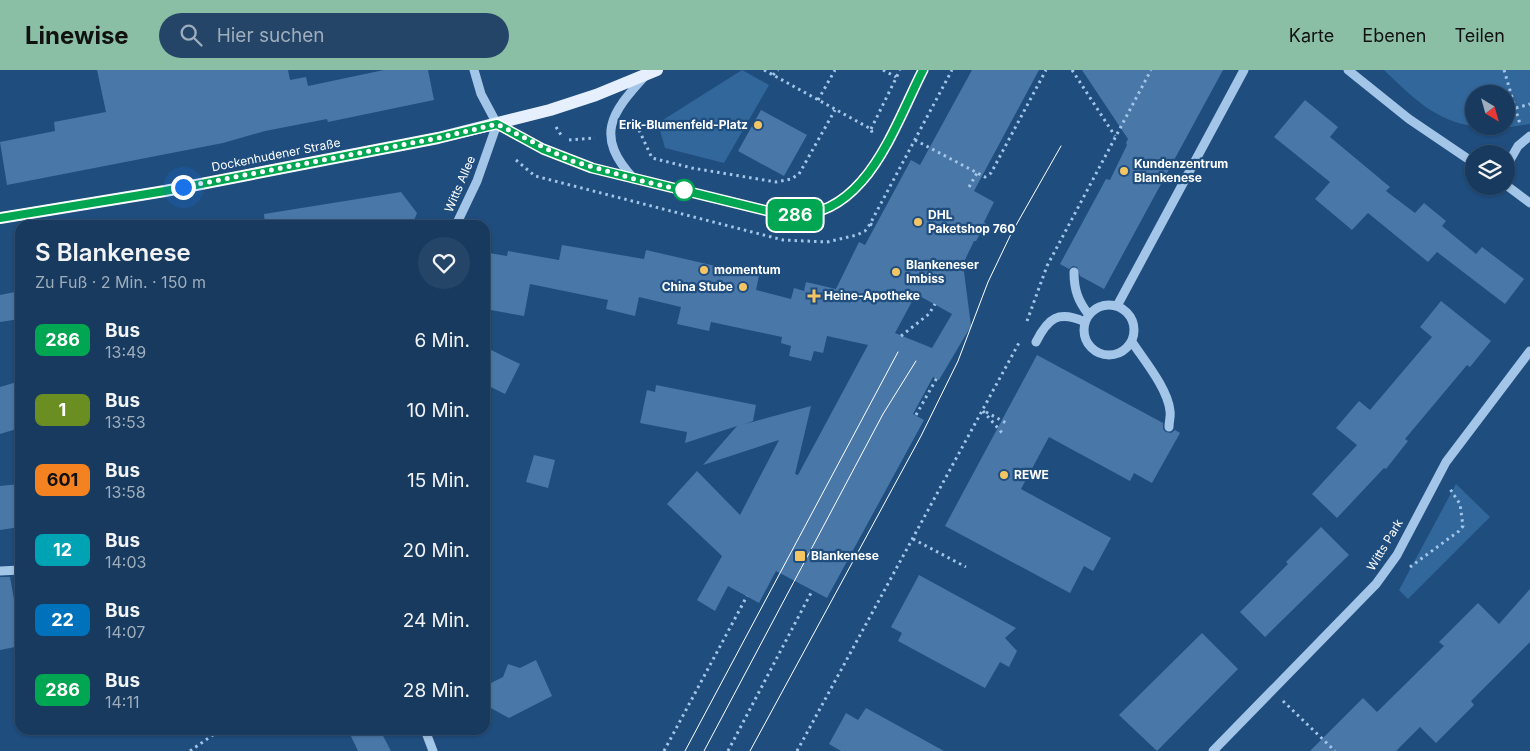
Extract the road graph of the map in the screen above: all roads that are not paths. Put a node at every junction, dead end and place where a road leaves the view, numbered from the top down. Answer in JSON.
{"nodes":[{"id":1,"x":474,"y":70,"type":"edge"},
{"id":2,"x":923,"y":70,"type":"edge"},
{"id":3,"x":1244,"y":70,"type":"edge"},
{"id":4,"x":1348,"y":70,"type":"edge"},
{"id":5,"x":651,"y":73,"type":"edge"},
{"id":6,"x":497,"y":124,"type":"junction"},
{"id":7,"x":1530,"y":136,"type":"edge"},
{"id":8,"x":1515,"y":151,"type":"edge"},
{"id":9,"x":1465,"y":157,"type":"edge"},
{"id":10,"x":634,"y":179,"type":"junction"},
{"id":11,"x":1515,"y":191,"type":"edge"},
{"id":12,"x":1530,"y":202,"type":"edge"},
{"id":13,"x":0,"y":218,"type":"edge"},
{"id":14,"x":458,"y":220,"type":"edge"},
{"id":15,"x":1074,"y":272,"type":"dead end"},
{"id":16,"x":1117,"y":306,"type":"junction"},
{"id":17,"x":1087,"y":318,"type":"junction"},
{"id":18,"x":1036,"y":342,"type":"dead end"},
{"id":19,"x":1132,"y":342,"type":"junction"},
{"id":20,"x":1530,"y":351,"type":"edge"},
{"id":21,"x":1169,"y":426,"type":"dead end"},
{"id":22,"x":15,"y":570,"type":"edge"},
{"id":23,"x":0,"y":571,"type":"edge"},
{"id":24,"x":427,"y":735,"type":"edge"},
{"id":25,"x":433,"y":751,"type":"edge"},
{"id":26,"x":1212,"y":751,"type":"edge"}],
"edges":[{"from":1,"to":6,"type":"street"},
{"from":2,"to":10,"type":"street"},
{"from":3,"to":16,"type":"street"},
{"from":4,"to":9,"type":"street"},
{"from":5,"to":6,"type":"main road"},
{"from":5,"to":10,"type":"street"},
{"from":6,"to":10,"type":"street"},
{"from":6,"to":13,"type":"main road","name":"Dockenhudener Straße"},
{"from":6,"to":14,"type":"street","name":"Witts Allee"},
{"from":7,"to":8,"type":"street"},
{"from":11,"to":12,"type":"street"},
{"from":15,"to":17,"type":"street"},
{"from":16,"to":17,"type":"street"},
{"from":16,"to":19,"type":"street"},
{"from":17,"to":18,"type":"street"},
{"from":17,"to":19,"type":"street"},
{"from":19,"to":21,"type":"street"},
{"from":20,"to":26,"type":"street","name":"Witts Park"},
{"from":22,"to":23,"type":"street"},
{"from":24,"to":25,"type":"street"}]}
